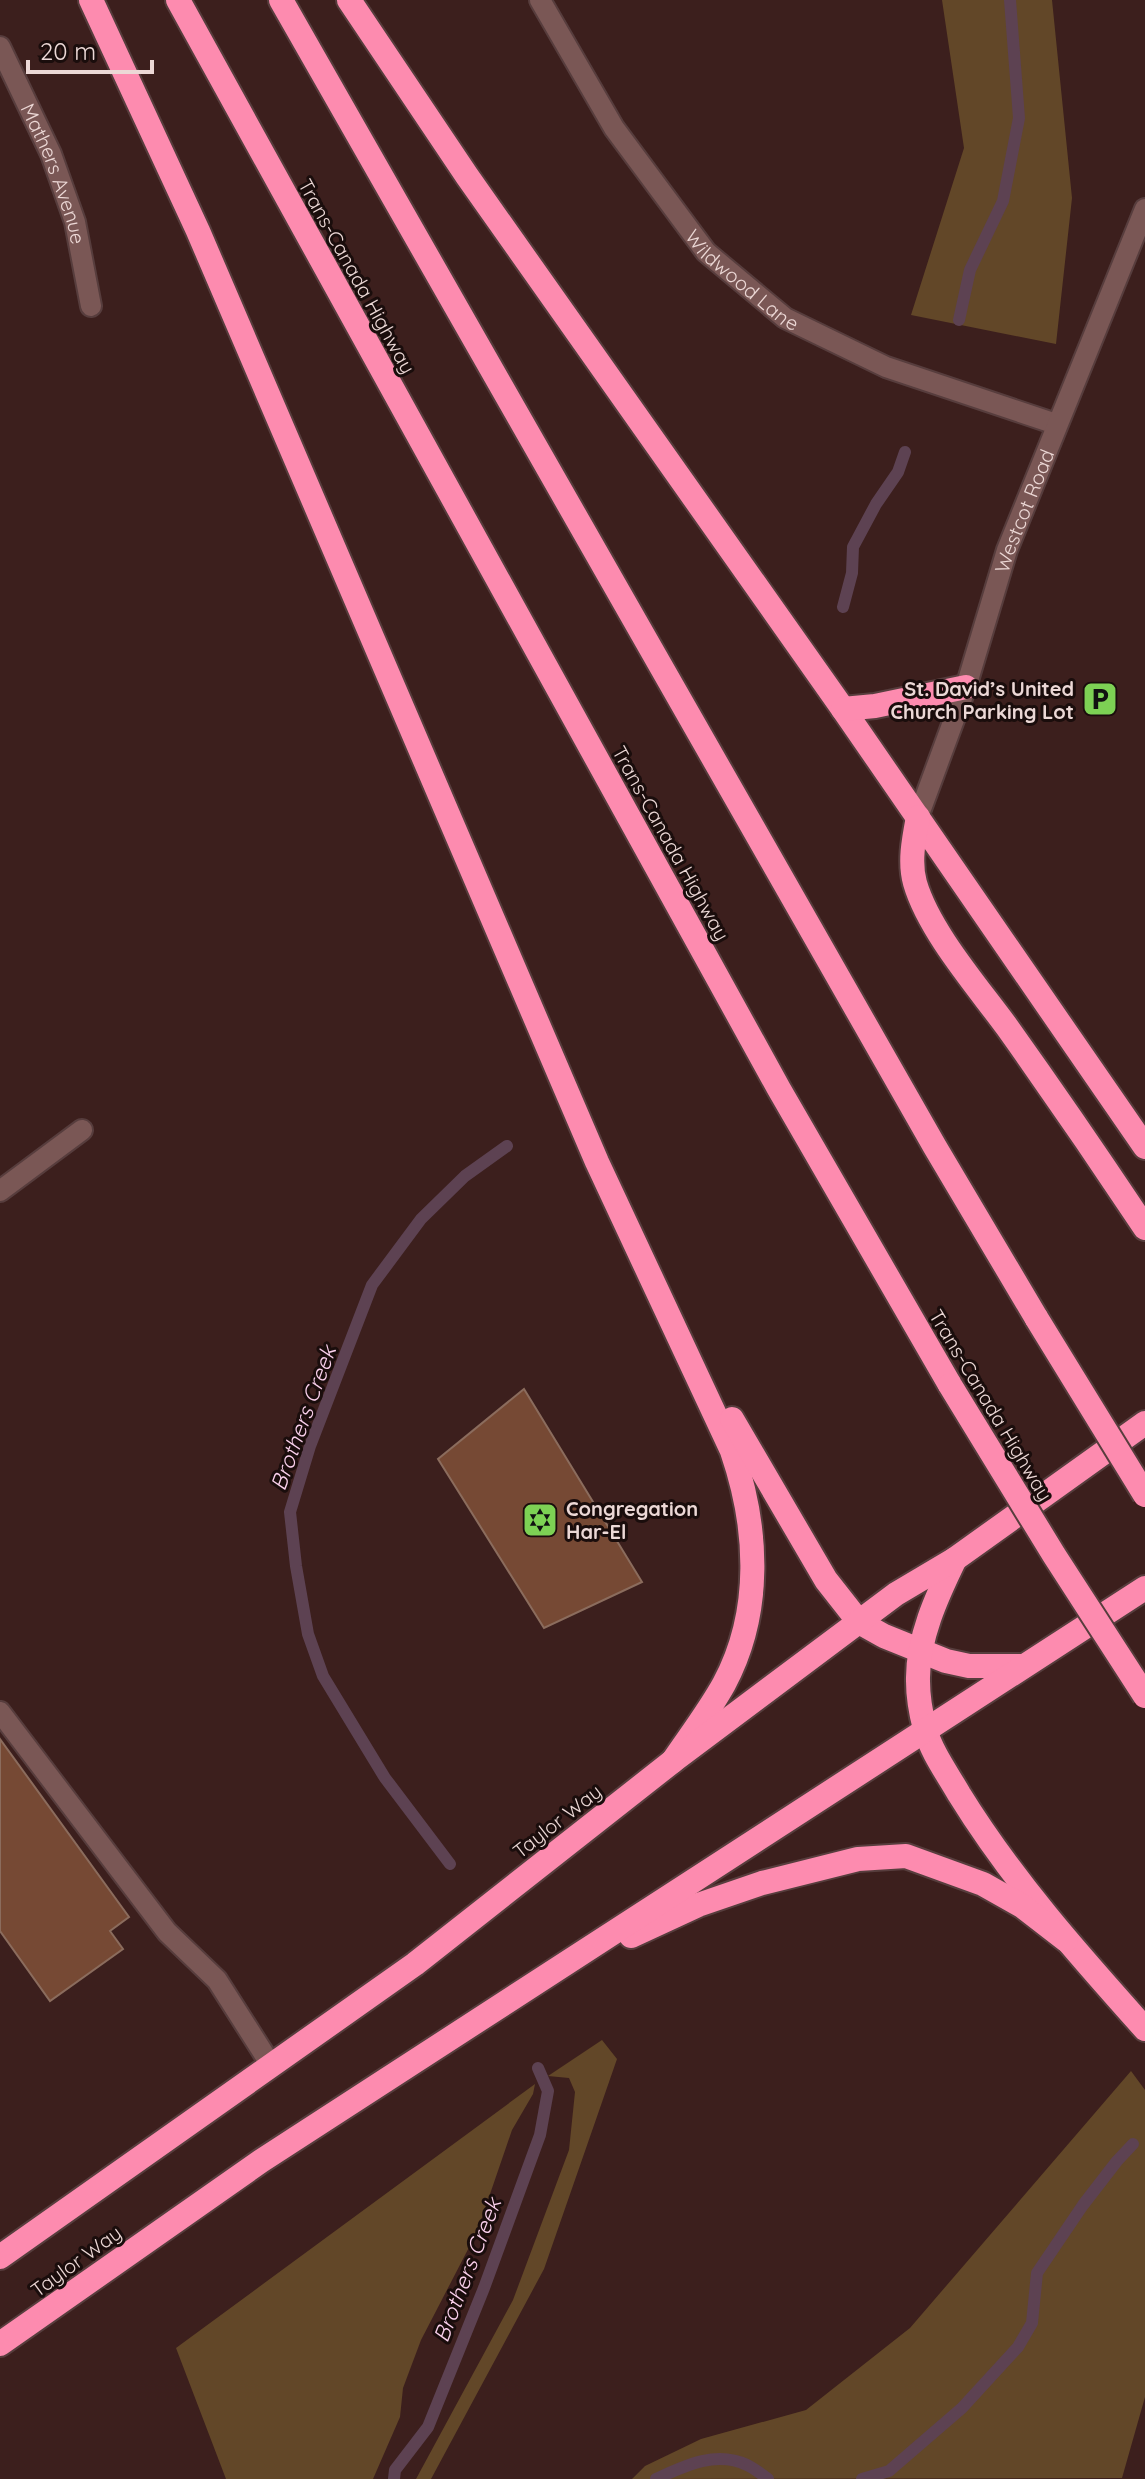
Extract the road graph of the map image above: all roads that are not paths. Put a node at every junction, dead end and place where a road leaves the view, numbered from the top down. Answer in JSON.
{"nodes":[{"id":1,"x":91,"y":0,"type":"edge"},
{"id":2,"x":178,"y":0,"type":"edge"},
{"id":3,"x":281,"y":0,"type":"edge"},
{"id":4,"x":349,"y":0,"type":"edge"},
{"id":5,"x":540,"y":0,"type":"edge"},
{"id":6,"x":0,"y":47,"type":"edge"},
{"id":7,"x":1145,"y":209,"type":"edge"},
{"id":8,"x":91,"y":306,"type":"dead end"},
{"id":9,"x":1056,"y":424,"type":"junction"},
{"id":10,"x":966,"y":687,"type":"junction"},
{"id":11,"x":843,"y":709,"type":"junction"},
{"id":12,"x":918,"y":817,"type":"junction"},
{"id":13,"x":82,"y":1130,"type":"dead end"},
{"id":14,"x":1145,"y":1147,"type":"edge"},
{"id":15,"x":0,"y":1191,"type":"edge"},
{"id":16,"x":1145,"y":1228,"type":"edge"},
{"id":17,"x":657,"y":1289,"type":"junction"},
{"id":18,"x":1145,"y":1423,"type":"edge"},
{"id":19,"x":1145,"y":1495,"type":"edge"},
{"id":20,"x":955,"y":1559,"type":"junction"},
{"id":21,"x":1145,"y":1588,"type":"edge"},
{"id":22,"x":859,"y":1622,"type":"junction"},
{"id":23,"x":920,"y":1652,"type":"junction"},
{"id":24,"x":1024,"y":1666,"type":"junction"},
{"id":25,"x":1145,"y":1696,"type":"edge"},
{"id":26,"x":0,"y":1712,"type":"edge"},
{"id":27,"x":925,"y":1729,"type":"junction"},
{"id":28,"x":673,"y":1761,"type":"junction"},
{"id":29,"x":1066,"y":1940,"type":"junction"},
{"id":30,"x":553,"y":1973,"type":"junction"},
{"id":31,"x":1145,"y":2029,"type":"edge"},
{"id":32,"x":271,"y":2065,"type":"junction"},
{"id":33,"x":0,"y":2257,"type":"edge"},
{"id":34,"x":0,"y":2344,"type":"edge"}],
"edges":[{"from":1,"to":17,"type":"highway"},
{"from":2,"to":25,"type":"highway","name":"Trans-Canada Highway","bridge":true},
{"from":3,"to":19,"type":"highway","bridge":true},
{"from":4,"to":11,"type":"highway"},
{"from":5,"to":9,"type":"street","name":"Wildwood Lane"},
{"from":6,"to":8,"type":"street","name":"Mathers Avenue"},
{"from":7,"to":9,"type":"street","name":"Westcot Road"},
{"from":9,"to":10,"type":"street","name":"Westcot Road"},
{"from":10,"to":11,"type":"highway"},
{"from":10,"to":12,"type":"street","name":"Westcot Road"},
{"from":11,"to":12,"type":"highway"},
{"from":12,"to":14,"type":"highway"},
{"from":12,"to":16,"type":"highway"},
{"from":13,"to":15,"type":"street"},
{"from":17,"to":22,"type":"highway"},
{"from":17,"to":28,"type":"highway"},
{"from":18,"to":20,"type":"highway","name":"Taylor Way"},
{"from":20,"to":22,"type":"highway","name":"Taylor Way"},
{"from":20,"to":23,"type":"highway"},
{"from":21,"to":24,"type":"highway","name":"Taylor Way"},
{"from":22,"to":23,"type":"highway"},
{"from":22,"to":28,"type":"highway","name":"Taylor Way"},
{"from":23,"to":24,"type":"highway"},
{"from":23,"to":27,"type":"highway"},
{"from":24,"to":27,"type":"highway","name":"Taylor Way"},
{"from":26,"to":32,"type":"street"},
{"from":27,"to":29,"type":"highway"},
{"from":27,"to":30,"type":"highway","name":"Taylor Way"},
{"from":28,"to":32,"type":"highway","name":"Taylor Way"},
{"from":29,"to":30,"type":"highway"},
{"from":29,"to":31,"type":"highway"},
{"from":30,"to":34,"type":"highway","name":"Taylor Way"},
{"from":32,"to":33,"type":"highway","name":"Taylor Way"}]}
